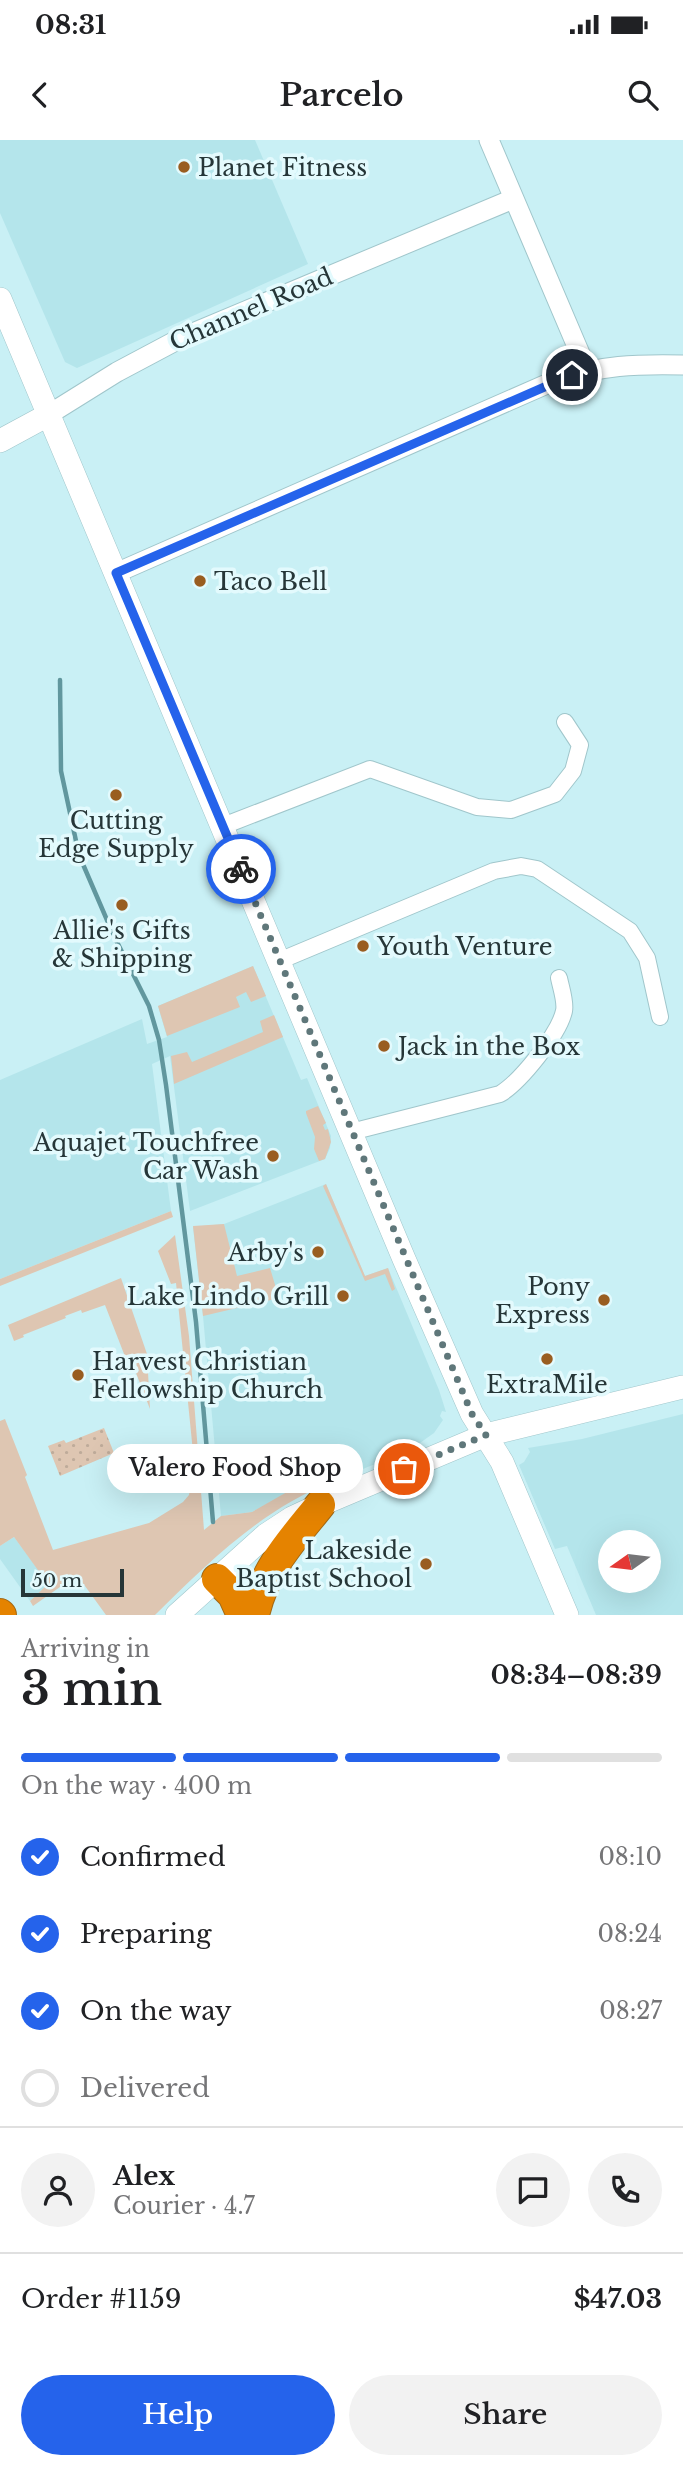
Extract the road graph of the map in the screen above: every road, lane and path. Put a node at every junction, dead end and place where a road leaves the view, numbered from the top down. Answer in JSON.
{"nodes":[{"id":1,"x":489,"y":140,"type":"edge"},
{"id":2,"x":513,"y":199,"type":"junction"},
{"id":3,"x":0,"y":299,"type":"edge"},
{"id":4,"x":683,"y":365,"type":"edge"},
{"id":5,"x":587,"y":370,"type":"junction"},
{"id":6,"x":48,"y":415,"type":"junction"},
{"id":7,"x":0,"y":441,"type":"edge"},
{"id":8,"x":116,"y":573,"type":"junction"},
{"id":9,"x":565,"y":722,"type":"dead end"},
{"id":10,"x":223,"y":826,"type":"junction"},
{"id":11,"x":279,"y":961,"type":"junction"},
{"id":12,"x":559,"y":978,"type":"dead end"},
{"id":13,"x":660,"y":1017,"type":"dead end"},
{"id":14,"x":351,"y":1132,"type":"junction"},
{"id":15,"x":683,"y":1387,"type":"edge"},
{"id":16,"x":486,"y":1435,"type":"junction"},
{"id":17,"x":320,"y":1505,"type":"junction"},
{"id":18,"x":217,"y":1579,"type":"junction"},
{"id":19,"x":177,"y":1615,"type":"edge"},
{"id":20,"x":242,"y":1615,"type":"edge"},
{"id":21,"x":254,"y":1615,"type":"edge"},
{"id":22,"x":566,"y":1615,"type":"edge"}],
"edges":[{"from":1,"to":2,"type":"street"},
{"from":2,"to":5,"type":"street"},
{"from":2,"to":6,"type":"street","name":"Channel Road"},
{"from":3,"to":6,"type":"main road"},
{"from":4,"to":5,"type":"street"},
{"from":5,"to":8,"type":"street"},
{"from":6,"to":7,"type":"main road","name":"Channel Road"},
{"from":6,"to":8,"type":"main road"},
{"from":8,"to":10,"type":"main road"},
{"from":9,"to":10,"type":"street"},
{"from":10,"to":11,"type":"main road"},
{"from":11,"to":13,"type":"street"},
{"from":11,"to":14,"type":"main road"},
{"from":12,"to":14,"type":"street"},
{"from":14,"to":16,"type":"main road"},
{"from":15,"to":16,"type":"main road"},
{"from":16,"to":17,"type":"main road"},
{"from":16,"to":22,"type":"main road"},
{"from":17,"to":18,"type":"main road"},
{"from":17,"to":21,"type":"highway"},
{"from":18,"to":19,"type":"main road"},
{"from":18,"to":20,"type":"highway"}]}
